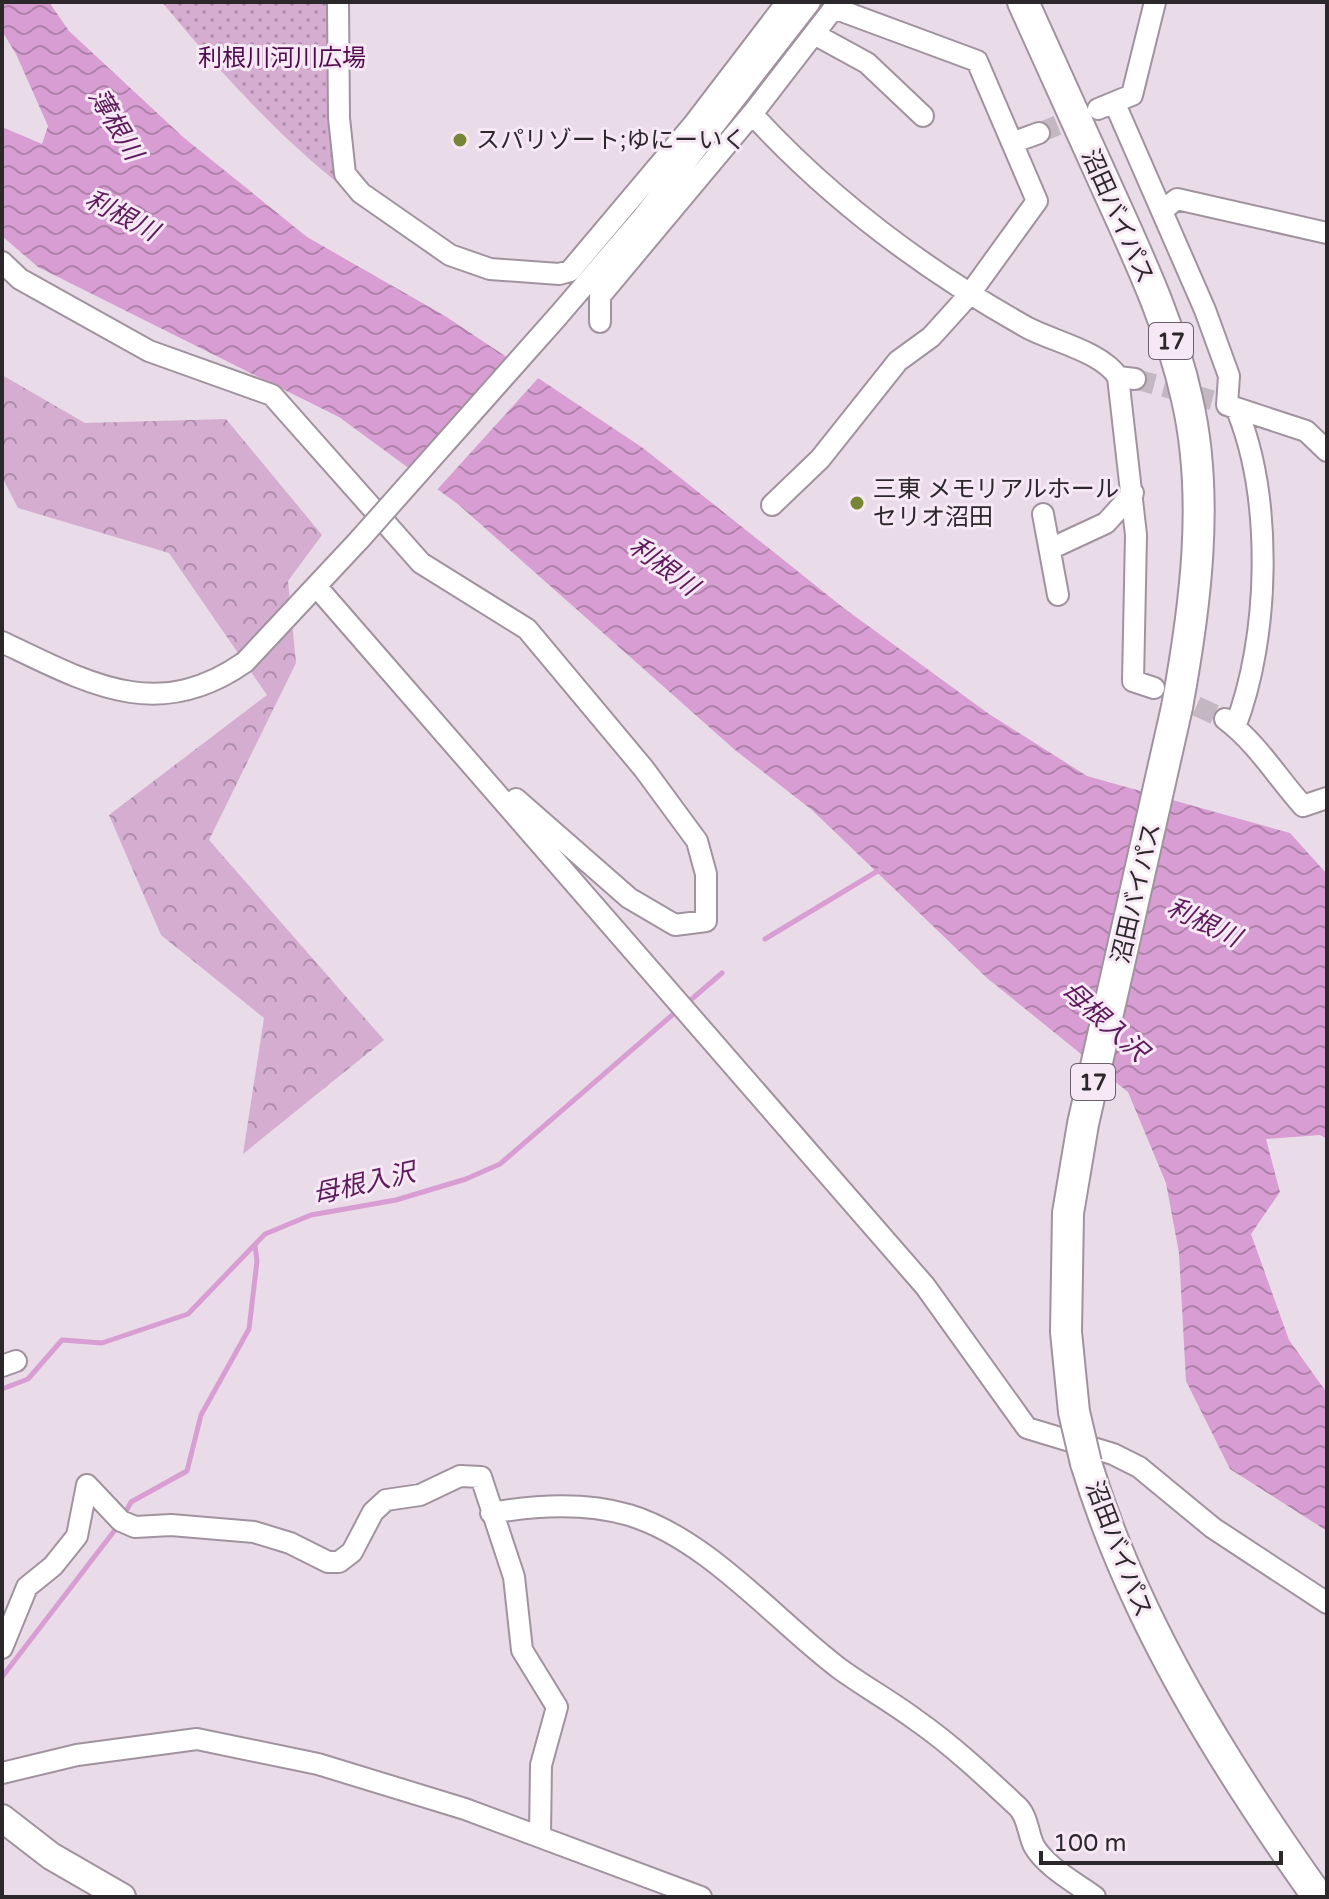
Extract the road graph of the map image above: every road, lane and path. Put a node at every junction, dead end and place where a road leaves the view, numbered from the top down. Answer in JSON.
{"nodes":[{"id":1,"x":338,"y":2,"type":"edge"},
{"id":2,"x":787,"y":2,"type":"edge"},
{"id":3,"x":810,"y":2,"type":"edge"},
{"id":4,"x":1023,"y":2,"type":"edge"},
{"id":5,"x":1155,"y":2,"type":"edge"},
{"id":6,"x":834,"y":5,"type":"edge"},
{"id":7,"x":814,"y":34,"type":"junction"},
{"id":8,"x":752,"y":114,"type":"junction"},
{"id":9,"x":923,"y":116,"type":"dead end"},
{"id":10,"x":1039,"y":133,"type":"tunnel mouth"},
{"id":11,"x":1014,"y":142,"type":"junction"},
{"id":12,"x":1163,"y":210,"type":"junction"},
{"id":13,"x":1327,"y":233,"type":"edge"},
{"id":14,"x":2,"y":262,"type":"edge"},
{"id":15,"x":969,"y":295,"type":"junction"},
{"id":16,"x":600,"y":322,"type":"dead end"},
{"id":17,"x":1229,"y":406,"type":"junction"},
{"id":18,"x":1327,"y":451,"type":"edge"},
{"id":19,"x":1133,"y":493,"type":"junction"},
{"id":20,"x":772,"y":505,"type":"dead end"},
{"id":21,"x":1043,"y":514,"type":"dead end"},
{"id":22,"x":1050,"y":549,"type":"junction"},
{"id":23,"x":316,"y":586,"type":"junction"},
{"id":24,"x":1058,"y":595,"type":"dead end"},
{"id":25,"x":2,"y":642,"type":"edge"},
{"id":26,"x":1166,"y":698,"type":"junction"},
{"id":27,"x":466,"y":758,"type":"junction"},
{"id":28,"x":1327,"y":798,"type":"edge"},
{"id":29,"x":491,"y":1513,"type":"junction"},
{"id":30,"x":1327,"y":1603,"type":"edge"},
{"id":31,"x":2,"y":1648,"type":"edge"},
{"id":32,"x":2,"y":1773,"type":"edge"},
{"id":33,"x":2,"y":1818,"type":"edge"},
{"id":34,"x":540,"y":1835,"type":"junction"},
{"id":35,"x":122,"y":1897,"type":"edge"},
{"id":36,"x":701,"y":1897,"type":"edge"},
{"id":37,"x":1095,"y":1897,"type":"edge"},
{"id":38,"x":1318,"y":1897,"type":"edge"}],
"edges":[{"from":1,"to":2,"type":"street"},
{"from":3,"to":23,"type":"street","bridge":true},
{"from":4,"to":26,"type":"highway","name":"沼田バイパス","number":"17"},
{"from":5,"to":12,"type":"street"},
{"from":6,"to":7,"type":"street"},
{"from":6,"to":11,"type":"street"},
{"from":7,"to":8,"type":"street"},
{"from":7,"to":9,"type":"street"},
{"from":8,"to":15,"type":"street"},
{"from":8,"to":16,"type":"street"},
{"from":10,"to":11,"type":"street"},
{"from":11,"to":15,"type":"street"},
{"from":12,"to":13,"type":"street"},
{"from":12,"to":17,"type":"street"},
{"from":14,"to":27,"type":"street"},
{"from":15,"to":19,"type":"street"},
{"from":15,"to":20,"type":"street"},
{"from":17,"to":18,"type":"street"},
{"from":17,"to":28,"type":"street"},
{"from":19,"to":22,"type":"street"},
{"from":19,"to":26,"type":"street"},
{"from":21,"to":22,"type":"street"},
{"from":22,"to":24,"type":"street"},
{"from":23,"to":25,"type":"street"},
{"from":23,"to":27,"type":"street"},
{"from":26,"to":38,"type":"highway","name":"沼田バイパス","number":"17","bridge":true},
{"from":27,"to":30,"type":"street"},
{"from":29,"to":31,"type":"street"},
{"from":29,"to":34,"type":"street"},
{"from":29,"to":37,"type":"street"},
{"from":32,"to":34,"type":"street"},
{"from":33,"to":35,"type":"main road"},
{"from":34,"to":36,"type":"street"}]}
